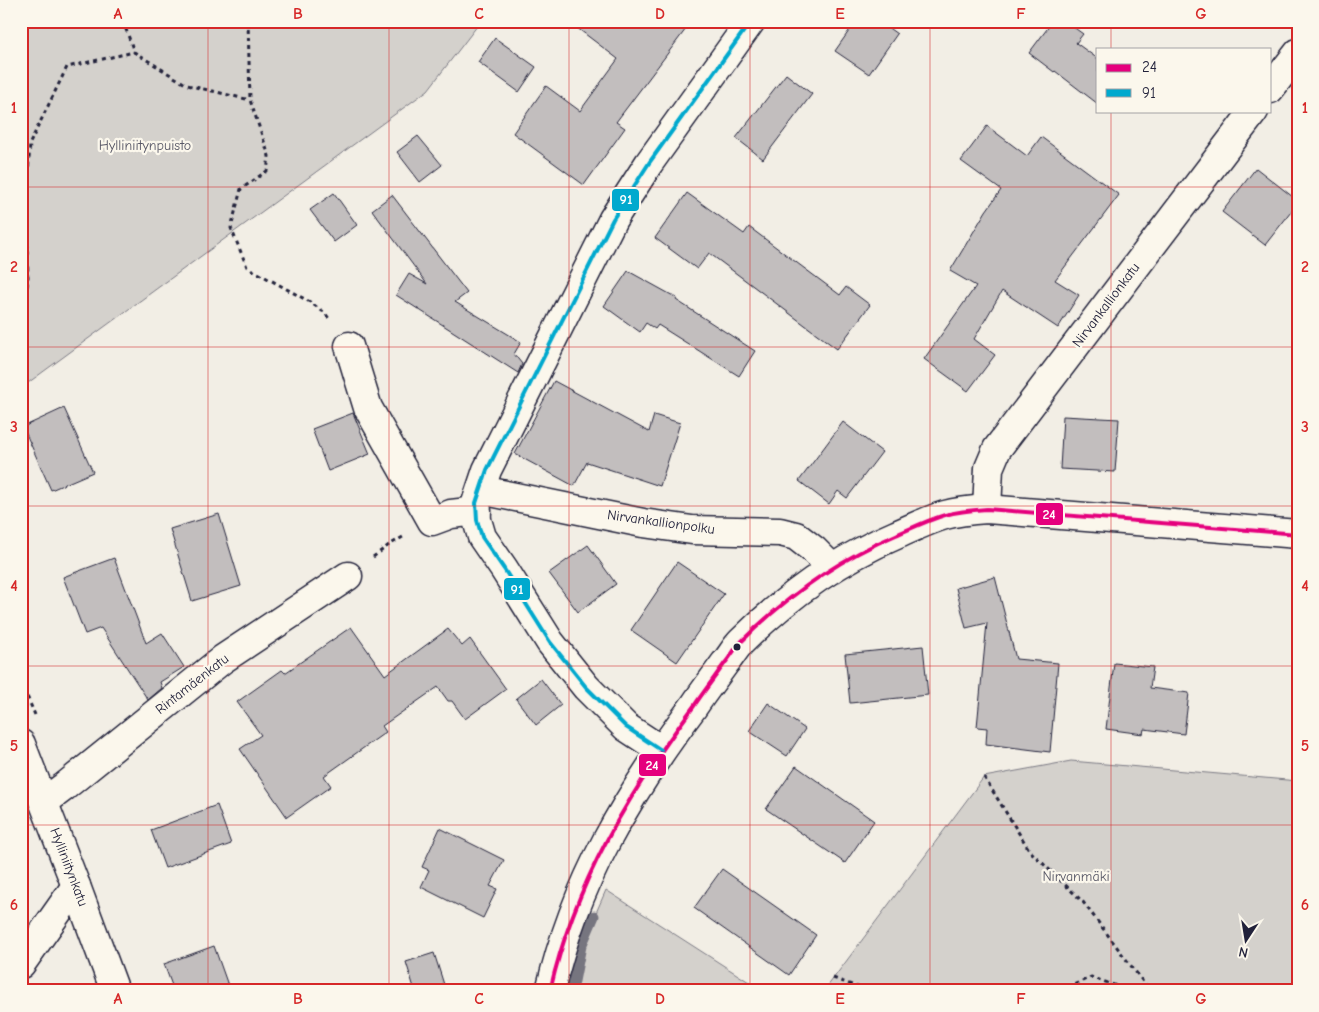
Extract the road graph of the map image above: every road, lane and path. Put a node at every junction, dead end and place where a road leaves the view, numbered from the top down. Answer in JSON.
{"nodes":[{"id":1,"x":123,"y":21,"type":"edge"},
{"id":2,"x":248,"y":21,"type":"edge"},
{"id":3,"x":751,"y":21,"type":"edge"},
{"id":4,"x":134,"y":52,"type":"junction"},
{"id":5,"x":1298,"y":53,"type":"edge"},
{"id":6,"x":1272,"y":86,"type":"edge"},
{"id":7,"x":250,"y":100,"type":"junction"},
{"id":8,"x":1253,"y":112,"type":"edge"},
{"id":9,"x":21,"y":326,"type":"edge"},
{"id":10,"x":350,"y":346,"type":"joint"},
{"id":11,"x":479,"y":500,"type":"junction"},
{"id":12,"x":986,"y":509,"type":"junction"},
{"id":13,"x":432,"y":522,"type":"junction"},
{"id":14,"x":1298,"y":534,"type":"edge"},
{"id":15,"x":832,"y":568,"type":"junction"},
{"id":16,"x":348,"y":576,"type":"joint"},
{"id":17,"x":21,"y":744,"type":"edge"},
{"id":18,"x":661,"y":750,"type":"junction"},
{"id":19,"x":984,"y":777,"type":"dead end"},
{"id":20,"x":44,"y":802,"type":"junction"},
{"id":21,"x":76,"y":886,"type":"junction"},
{"id":22,"x":21,"y":964,"type":"edge"},
{"id":23,"x":833,"y":978,"type":"dead end"},
{"id":24,"x":115,"y":991,"type":"edge"},
{"id":25,"x":550,"y":991,"type":"edge"},
{"id":26,"x":868,"y":991,"type":"edge"},
{"id":27,"x":1060,"y":991,"type":"edge"},
{"id":28,"x":1132,"y":991,"type":"edge"},
{"id":29,"x":1150,"y":991,"type":"edge"}],
"edges":[{"from":1,"to":4,"type":"path"},
{"from":2,"to":7,"type":"path"},
{"from":3,"to":11,"type":"street"},
{"from":4,"to":7,"type":"path"},
{"from":4,"to":9,"type":"path"},
{"from":5,"to":6,"type":"street"},
{"from":7,"to":10,"type":"path"},
{"from":8,"to":12,"type":"street","name":"Nirvankallionkatu"},
{"from":10,"to":13,"type":"street"},
{"from":11,"to":13,"type":"street","name":"Nirvankallionpolku"},
{"from":11,"to":15,"type":"street","name":"Nirvankallionpolku"},
{"from":11,"to":18,"type":"street"},
{"from":12,"to":14,"type":"street"},
{"from":12,"to":15,"type":"street"},
{"from":13,"to":16,"type":"path"},
{"from":15,"to":18,"type":"street"},
{"from":16,"to":20,"type":"street","name":"Rintamäenkatu"},
{"from":17,"to":20,"type":"street","name":"Hylliniitynkatu"},
{"from":18,"to":25,"type":"street"},
{"from":19,"to":29,"type":"path"},
{"from":20,"to":21,"type":"street","name":"Hylliniitynkatu"},
{"from":21,"to":22,"type":"street"},
{"from":21,"to":24,"type":"street","name":"Hylliniitynkatu"},
{"from":23,"to":26,"type":"path"},
{"from":27,"to":28,"type":"path"}]}
